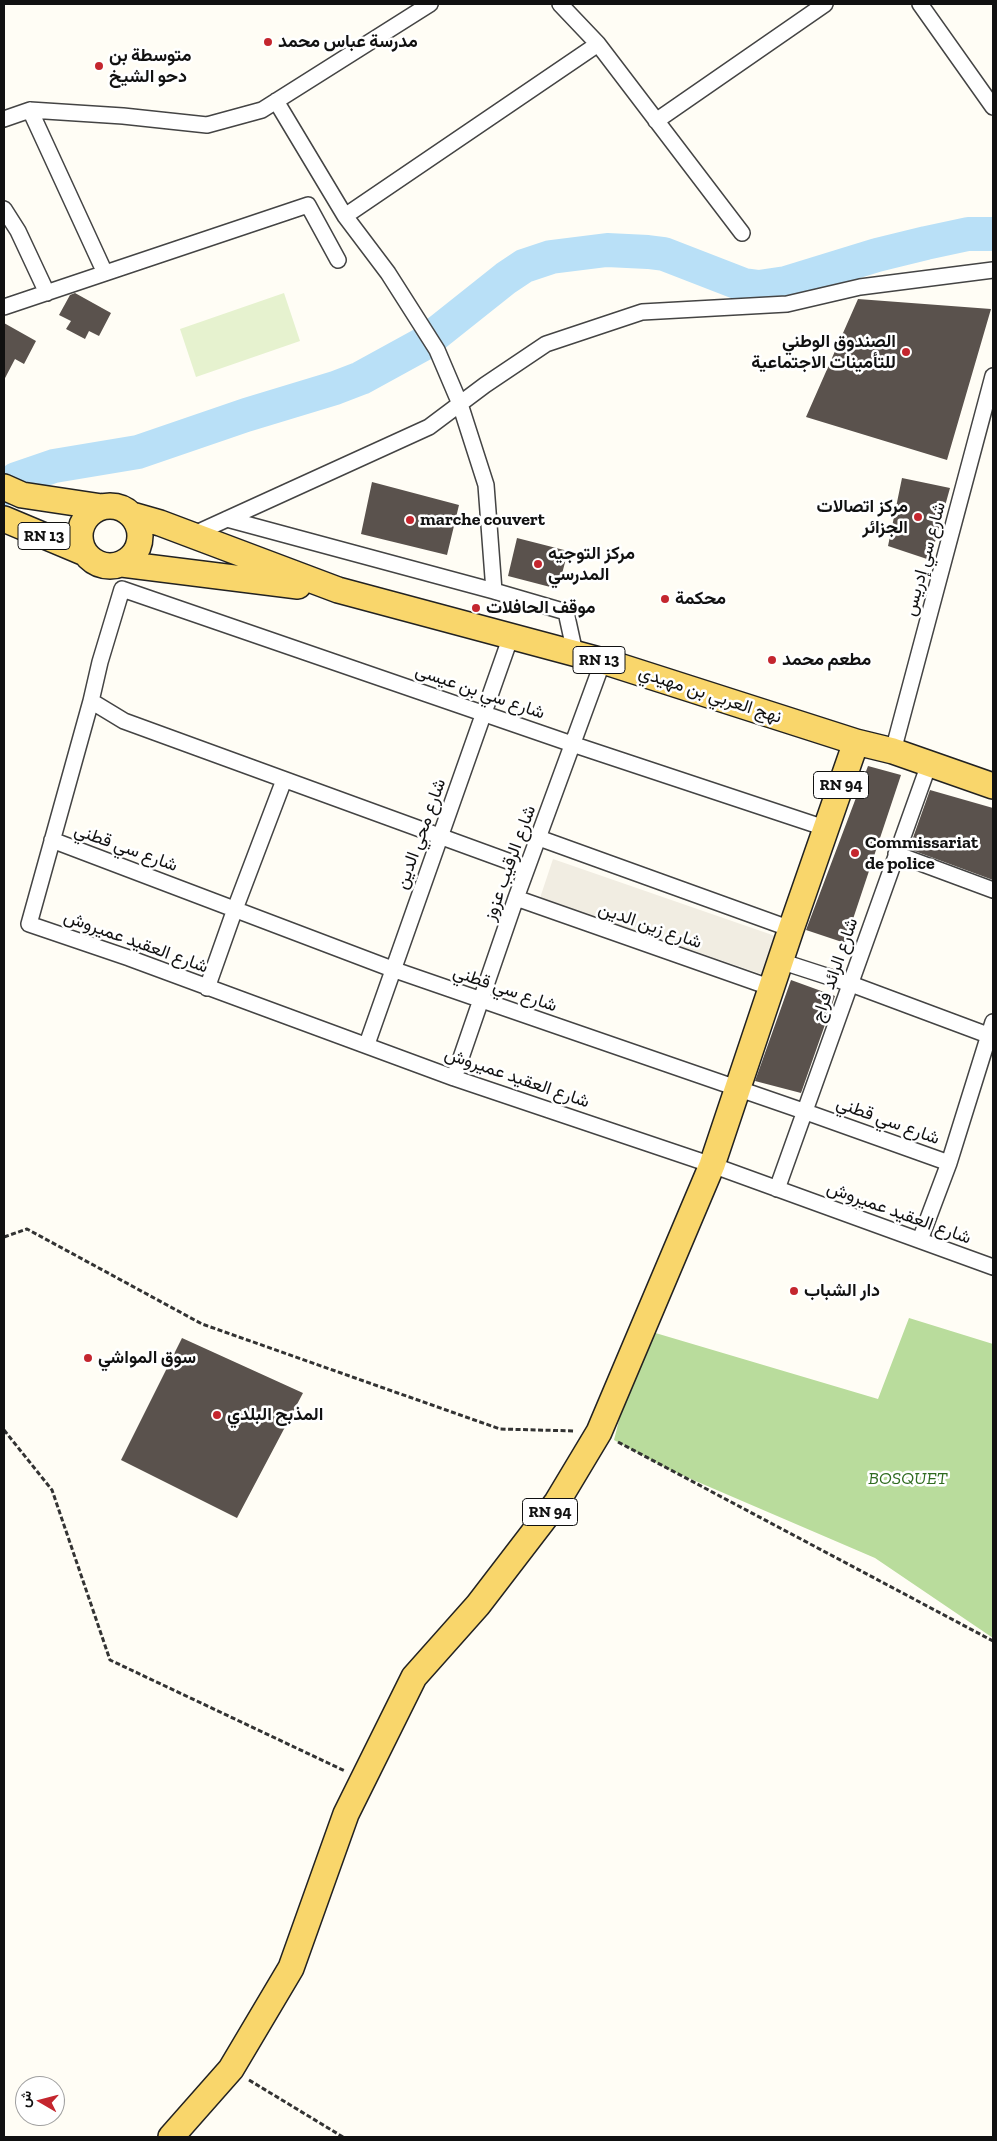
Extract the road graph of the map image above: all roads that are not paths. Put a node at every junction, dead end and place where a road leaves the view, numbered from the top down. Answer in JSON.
{"nodes":[{"id":1,"x":430,"y":4,"type":"edge"},
{"id":2,"x":560,"y":4,"type":"edge"},
{"id":3,"x":826,"y":4,"type":"edge"},
{"id":4,"x":920,"y":4,"type":"edge"},
{"id":5,"x":598,"y":44,"type":"junction"},
{"id":6,"x":276,"y":101,"type":"junction"},
{"id":7,"x":993,"y":107,"type":"edge"},
{"id":8,"x":30,"y":110,"type":"junction"},
{"id":9,"x":4,"y":118,"type":"edge"},
{"id":10,"x":656,"y":121,"type":"junction"},
{"id":11,"x":4,"y":209,"type":"edge"},
{"id":12,"x":345,"y":216,"type":"junction"},
{"id":13,"x":742,"y":233,"type":"dead end"},
{"id":14,"x":338,"y":260,"type":"dead end"},
{"id":15,"x":993,"y":270,"type":"edge"},
{"id":16,"x":105,"y":273,"type":"junction"},
{"id":17,"x":47,"y":293,"type":"junction"},
{"id":18,"x":4,"y":307,"type":"edge"},
{"id":19,"x":993,"y":376,"type":"edge"},
{"id":20,"x":460,"y":404,"type":"junction"},
{"id":21,"x":13,"y":491,"type":"edge"},
{"id":22,"x":102,"y":507,"type":"junction"},
{"id":23,"x":132,"y":515,"type":"junction"},
{"id":24,"x":4,"y":519,"type":"edge"},
{"id":25,"x":227,"y":519,"type":"junction"},
{"id":26,"x":192,"y":535,"type":"junction"},
{"id":27,"x":85,"y":553,"type":"junction"},
{"id":28,"x":122,"y":564,"type":"junction"},
{"id":29,"x":338,"y":590,"type":"junction"},
{"id":30,"x":494,"y":591,"type":"junction"},
{"id":31,"x":511,"y":636,"type":"junction"},
{"id":32,"x":575,"y":653,"type":"junction"},
{"id":33,"x":603,"y":661,"type":"junction"},
{"id":34,"x":91,"y":701,"type":"junction"},
{"id":35,"x":485,"y":713,"type":"junction"},
{"id":36,"x":856,"y":742,"type":"junction"},
{"id":37,"x":572,"y":744,"type":"junction"},
{"id":38,"x":893,"y":752,"type":"junction"},
{"id":39,"x":929,"y":764,"type":"junction"},
{"id":40,"x":284,"y":780,"type":"junction"},
{"id":41,"x":993,"y":786,"type":"edge"},
{"id":42,"x":825,"y":828,"type":"junction"},
{"id":43,"x":440,"y":837,"type":"junction"},
{"id":44,"x":539,"y":838,"type":"junction"},
{"id":45,"x":52,"y":840,"type":"junction"},
{"id":46,"x":896,"y":854,"type":"junction"},
{"id":47,"x":527,"y":868,"type":"junction"},
{"id":48,"x":993,"y":890,"type":"edge"},
{"id":49,"x":516,"y":898,"type":"junction"},
{"id":50,"x":234,"y":909,"type":"junction"},
{"id":51,"x":791,"y":929,"type":"junction"},
{"id":52,"x":780,"y":961,"type":"junction"},
{"id":53,"x":392,"y":969,"type":"junction"},
{"id":54,"x":851,"y":984,"type":"junction"},
{"id":55,"x":207,"y":988,"type":"junction"},
{"id":56,"x":772,"y":988,"type":"junction"},
{"id":57,"x":480,"y":1000,"type":"junction"},
{"id":58,"x":992,"y":1031,"type":"edge"},
{"id":59,"x":367,"y":1044,"type":"junction"},
{"id":60,"x":454,"y":1078,"type":"junction"},
{"id":61,"x":739,"y":1089,"type":"junction"},
{"id":62,"x":806,"y":1112,"type":"junction"},
{"id":63,"x":950,"y":1163,"type":"junction"},
{"id":64,"x":712,"y":1165,"type":"junction"},
{"id":65,"x":777,"y":1189,"type":"junction"},
{"id":66,"x":920,"y":1240,"type":"junction"},
{"id":67,"x":993,"y":1267,"type":"edge"},
{"id":68,"x":171,"y":2137,"type":"edge"}],
"edges":[{"from":1,"to":6,"type":"street"},
{"from":2,"to":5,"type":"street"},
{"from":3,"to":10,"type":"street"},
{"from":4,"to":7,"type":"street"},
{"from":5,"to":10,"type":"street"},
{"from":5,"to":12,"type":"street"},
{"from":6,"to":8,"type":"street"},
{"from":6,"to":12,"type":"street"},
{"from":8,"to":9,"type":"street"},
{"from":8,"to":16,"type":"street"},
{"from":10,"to":13,"type":"street"},
{"from":11,"to":17,"type":"street"},
{"from":12,"to":20,"type":"street"},
{"from":14,"to":16,"type":"street"},
{"from":15,"to":20,"type":"street"},
{"from":16,"to":17,"type":"street"},
{"from":17,"to":18,"type":"street"},
{"from":19,"to":38,"type":"street","name":"شارع سي إدريس"},
{"from":20,"to":25,"type":"street"},
{"from":20,"to":30,"type":"street"},
{"from":21,"to":22,"type":"main road","number":"RN 13"},
{"from":22,"to":23,"type":"main road"},
{"from":22,"to":27,"type":"main road"},
{"from":23,"to":26,"type":"main road","number":"RN 13"},
{"from":23,"to":28,"type":"main road"},
{"from":24,"to":27,"type":"main road","number":"RN 13"},
{"from":25,"to":26,"type":"street"},
{"from":25,"to":30,"type":"street"},
{"from":26,"to":29,"type":"main road","number":"RN 13"},
{"from":27,"to":28,"type":"main road"},
{"from":28,"to":29,"type":"main road","number":"RN 13"},
{"from":29,"to":31,"type":"main road","name":"نهج العربي بن مهيدي","number":"RN 13"},
{"from":30,"to":32,"type":"street"},
{"from":31,"to":32,"type":"main road","name":"نهج العربي بن مهيدي","number":"RN 13"},
{"from":31,"to":35,"type":"street","name":"شارع محي الدين"},
{"from":32,"to":33,"type":"main road","name":"نهج العربي بن مهيدي","number":"RN 13"},
{"from":33,"to":36,"type":"main road","name":"نهج العربي بن مهيدي","number":"RN 13"},
{"from":33,"to":37,"type":"street","name":"شارع الرقيب عزوز"},
{"from":34,"to":35,"type":"street","name":"شارع سي بن عيسى"},
{"from":34,"to":40,"type":"street"},
{"from":34,"to":45,"type":"street"},
{"from":35,"to":37,"type":"street","name":"شارع سي بن عيسى"},
{"from":35,"to":43,"type":"street","name":"شارع محي الدين"},
{"from":36,"to":38,"type":"main road","name":"نهج العربي بن مهيدي","number":"RN 13"},
{"from":36,"to":42,"type":"main road","number":"RN 94"},
{"from":37,"to":42,"type":"street","name":"شارع سي بن عيسى"},
{"from":37,"to":44,"type":"street","name":"شارع الرقيب عزوز"},
{"from":38,"to":39,"type":"main road","name":"نهج العربي بن مهيدي","number":"RN 13"},
{"from":39,"to":41,"type":"main road","name":"نهج العربي بن مهيدي","number":"RN 13"},
{"from":39,"to":46,"type":"street","name":"شارع الرائد فراج"},
{"from":40,"to":43,"type":"street"},
{"from":40,"to":50,"type":"street"},
{"from":42,"to":51,"type":"main road","number":"RN 94"},
{"from":43,"to":47,"type":"street"},
{"from":43,"to":53,"type":"street","name":"شارع محي الدين"},
{"from":44,"to":47,"type":"street","name":"شارع الرقيب عزوز"},
{"from":44,"to":51,"type":"street"},
{"from":45,"to":50,"type":"street","name":"شارع سي قطني"},
{"from":45,"to":55,"type":"street","name":"شارع العقيد عميروش"},
{"from":46,"to":48,"type":"street"},
{"from":46,"to":54,"type":"street","name":"شارع الرائد فراج"},
{"from":47,"to":49,"type":"street","name":"شارع الرقيب عزوز"},
{"from":49,"to":56,"type":"street","name":"شارع زين الدين"},
{"from":49,"to":57,"type":"street","name":"شارع الرقيب عزوز"},
{"from":50,"to":53,"type":"street","name":"شارع سي قطني"},
{"from":50,"to":55,"type":"street"},
{"from":51,"to":52,"type":"main road","number":"RN 94"},
{"from":52,"to":54,"type":"street"},
{"from":52,"to":56,"type":"main road","number":"RN 94"},
{"from":53,"to":57,"type":"street","name":"شارع سي قطني"},
{"from":53,"to":59,"type":"street","name":"شارع محي الدين"},
{"from":54,"to":58,"type":"street"},
{"from":54,"to":62,"type":"street","name":"شارع الرائد فراج"},
{"from":55,"to":59,"type":"street","name":"شارع العقيد عميروش"},
{"from":56,"to":61,"type":"main road","number":"RN 94"},
{"from":57,"to":60,"type":"street","name":"شارع الرقيب عزوز"},
{"from":57,"to":61,"type":"street","name":"شارع سي قطني"},
{"from":58,"to":63,"type":"street"},
{"from":59,"to":60,"type":"street","name":"شارع العقيد عميروش"},
{"from":60,"to":64,"type":"street","name":"شارع العقيد عميروش"},
{"from":61,"to":62,"type":"street","name":"شارع سي قطني"},
{"from":61,"to":64,"type":"main road","number":"RN 94"},
{"from":62,"to":63,"type":"street","name":"شارع سي قطني"},
{"from":62,"to":65,"type":"street","name":"شارع الرائد فراج"},
{"from":63,"to":66,"type":"street"},
{"from":64,"to":65,"type":"street","name":"شارع العقيد عميروش"},
{"from":64,"to":68,"type":"main road","number":"RN 94"},
{"from":65,"to":66,"type":"street","name":"شارع العقيد عميروش"},
{"from":66,"to":67,"type":"street","name":"شارع العقيد عميروش"}]}
